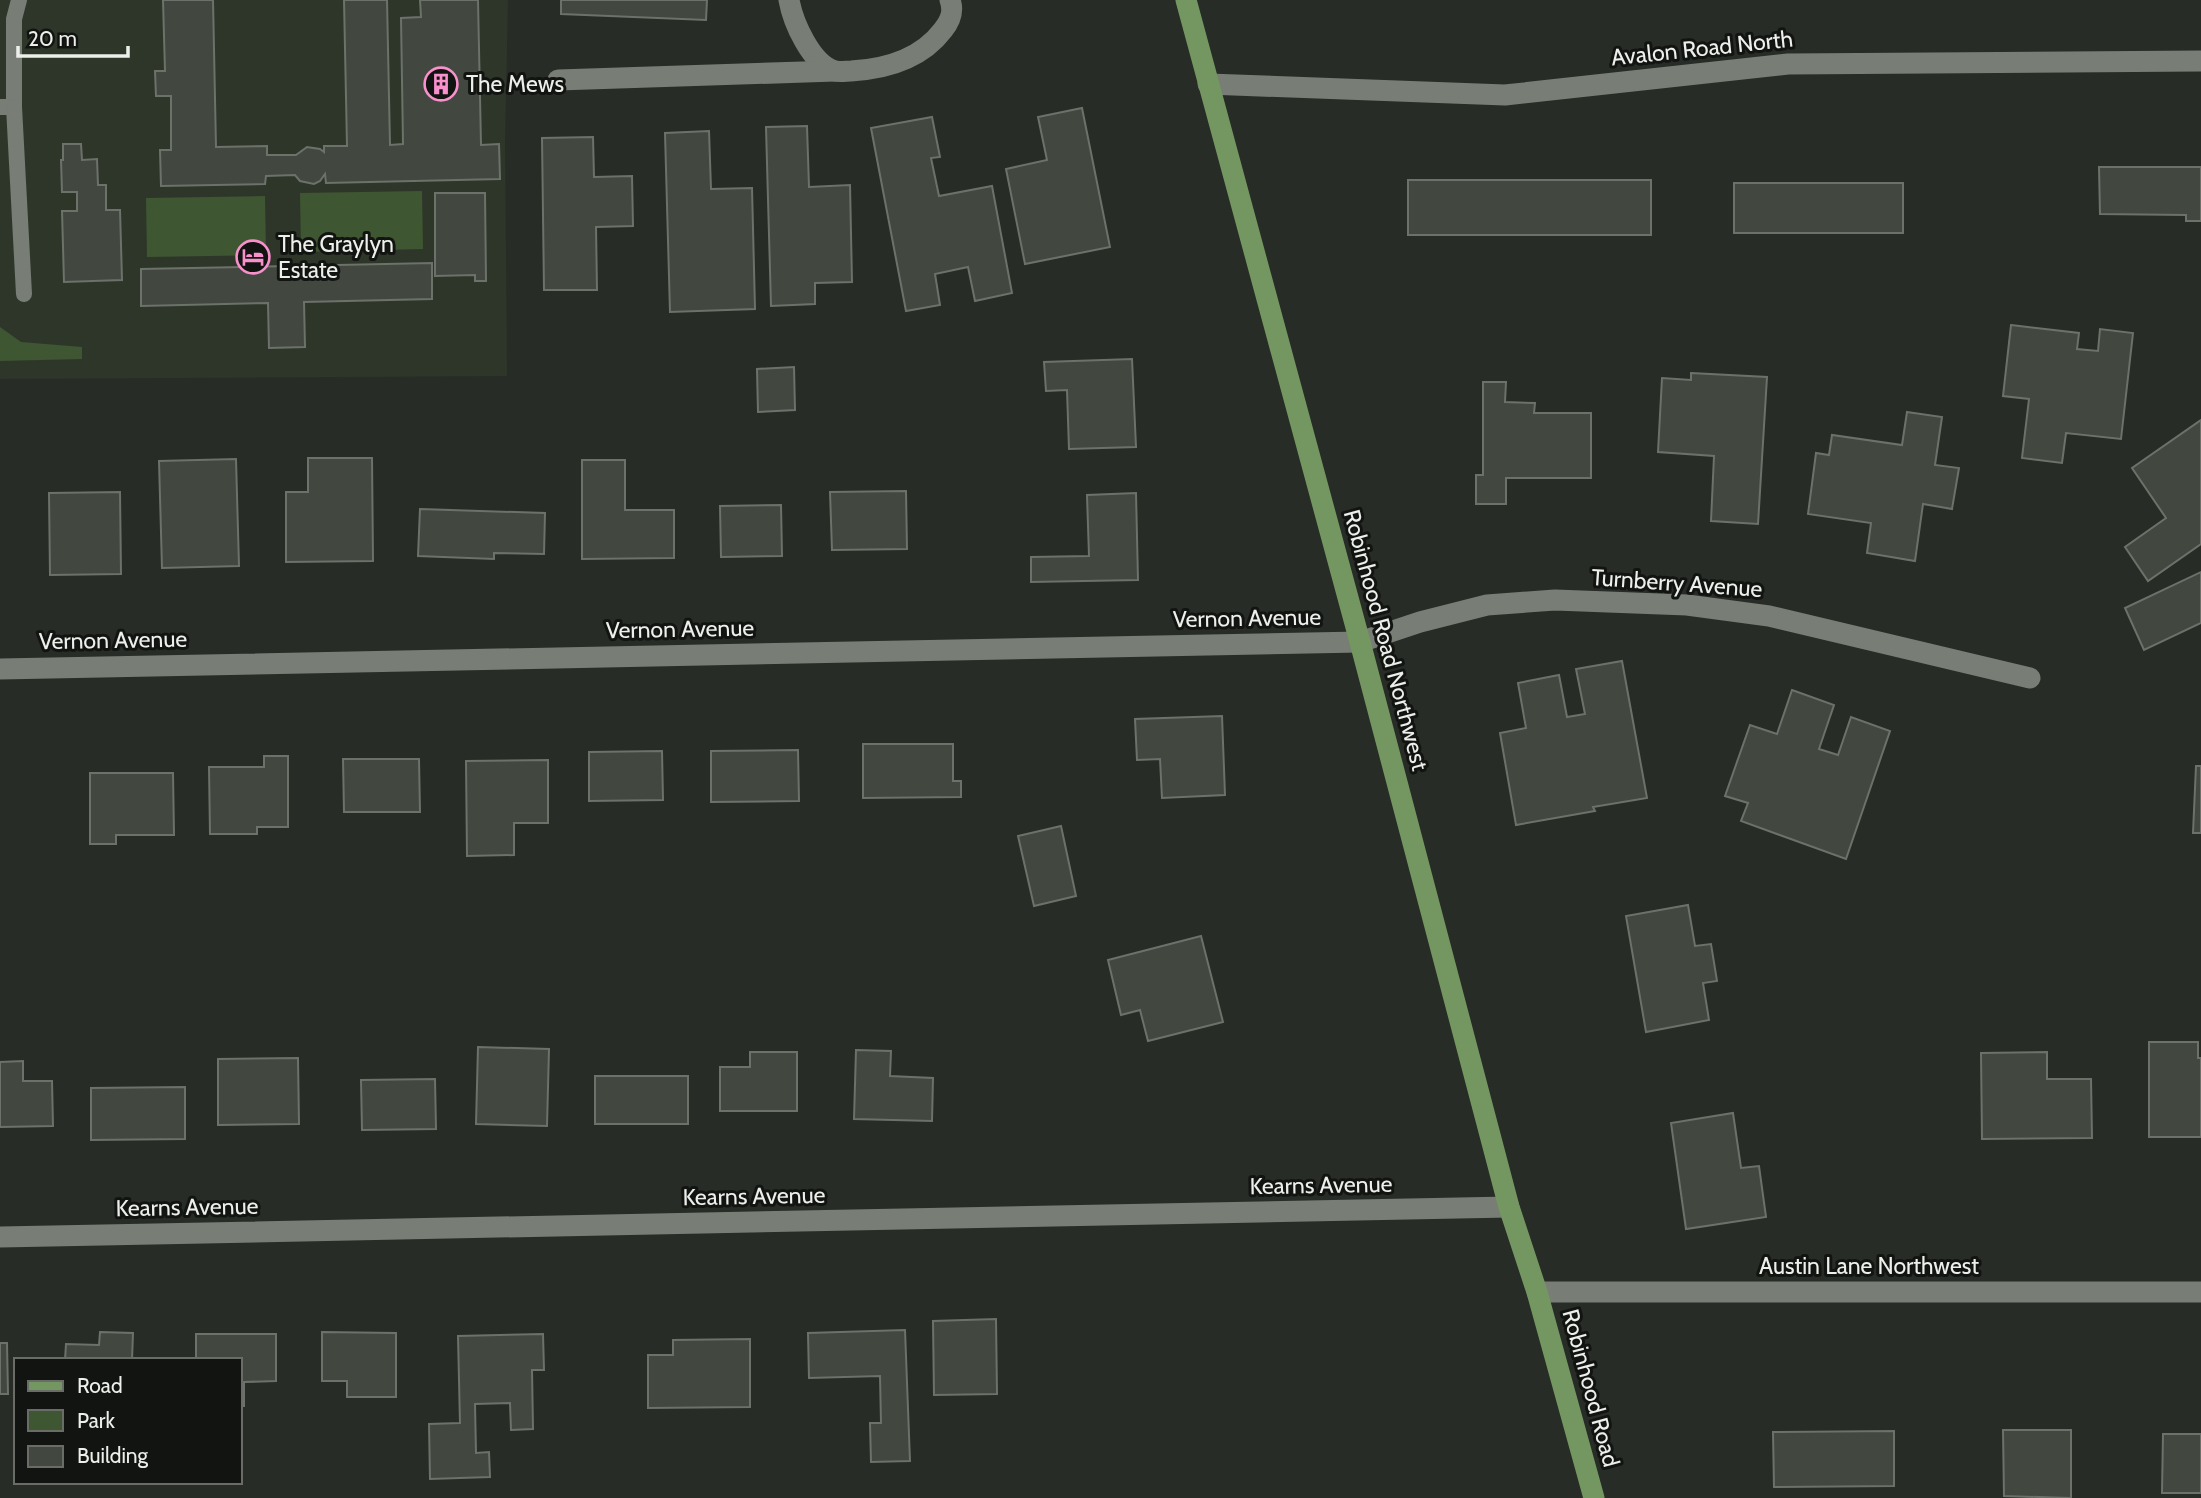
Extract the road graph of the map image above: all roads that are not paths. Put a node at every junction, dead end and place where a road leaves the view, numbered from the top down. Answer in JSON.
{"nodes":[{"id":1,"x":19,"y":0,"type":"edge"},
{"id":2,"x":789,"y":0,"type":"edge"},
{"id":3,"x":1186,"y":0,"type":"edge"},
{"id":4,"x":953,"y":3,"type":"edge"},
{"id":5,"x":2201,"y":61,"type":"edge"},
{"id":6,"x":835,"y":71,"type":"junction"},
{"id":7,"x":558,"y":80,"type":"dead end"},
{"id":8,"x":1208,"y":84,"type":"junction"},
{"id":9,"x":7,"y":107,"type":"edge"},
{"id":10,"x":24,"y":294,"type":"dead end"},
{"id":11,"x":1360,"y":642,"type":"junction"},
{"id":12,"x":0,"y":668,"type":"edge"},
{"id":13,"x":2030,"y":678,"type":"dead end"},
{"id":14,"x":1509,"y":1207,"type":"junction"},
{"id":15,"x":0,"y":1237,"type":"edge"},
{"id":16,"x":1537,"y":1292,"type":"junction"},
{"id":17,"x":2201,"y":1292,"type":"edge"},
{"id":18,"x":1594,"y":1498,"type":"edge"}],
"edges":[{"from":1,"to":9,"type":"lane"},
{"from":2,"to":6,"type":"street"},
{"from":3,"to":8,"type":"main road","name":"Robinhood Road Northwest"},
{"from":4,"to":6,"type":"street"},
{"from":5,"to":8,"type":"street","name":"Avalon Road North"},
{"from":6,"to":7,"type":"street"},
{"from":8,"to":11,"type":"main road","name":"Robinhood Road Northwest"},
{"from":9,"to":10,"type":"lane"},
{"from":11,"to":12,"type":"street","name":"Vernon Avenue"},
{"from":11,"to":13,"type":"street","name":"Turnberry Avenue"},
{"from":11,"to":14,"type":"main road","name":"Robinhood Road Northwest"},
{"from":14,"to":15,"type":"street","name":"Kearns Avenue"},
{"from":14,"to":16,"type":"main road","name":"Robinhood Road Northwest"},
{"from":16,"to":17,"type":"street","name":"Austin Lane Northwest"},
{"from":16,"to":18,"type":"main road","name":"Robinhood Road"}]}
